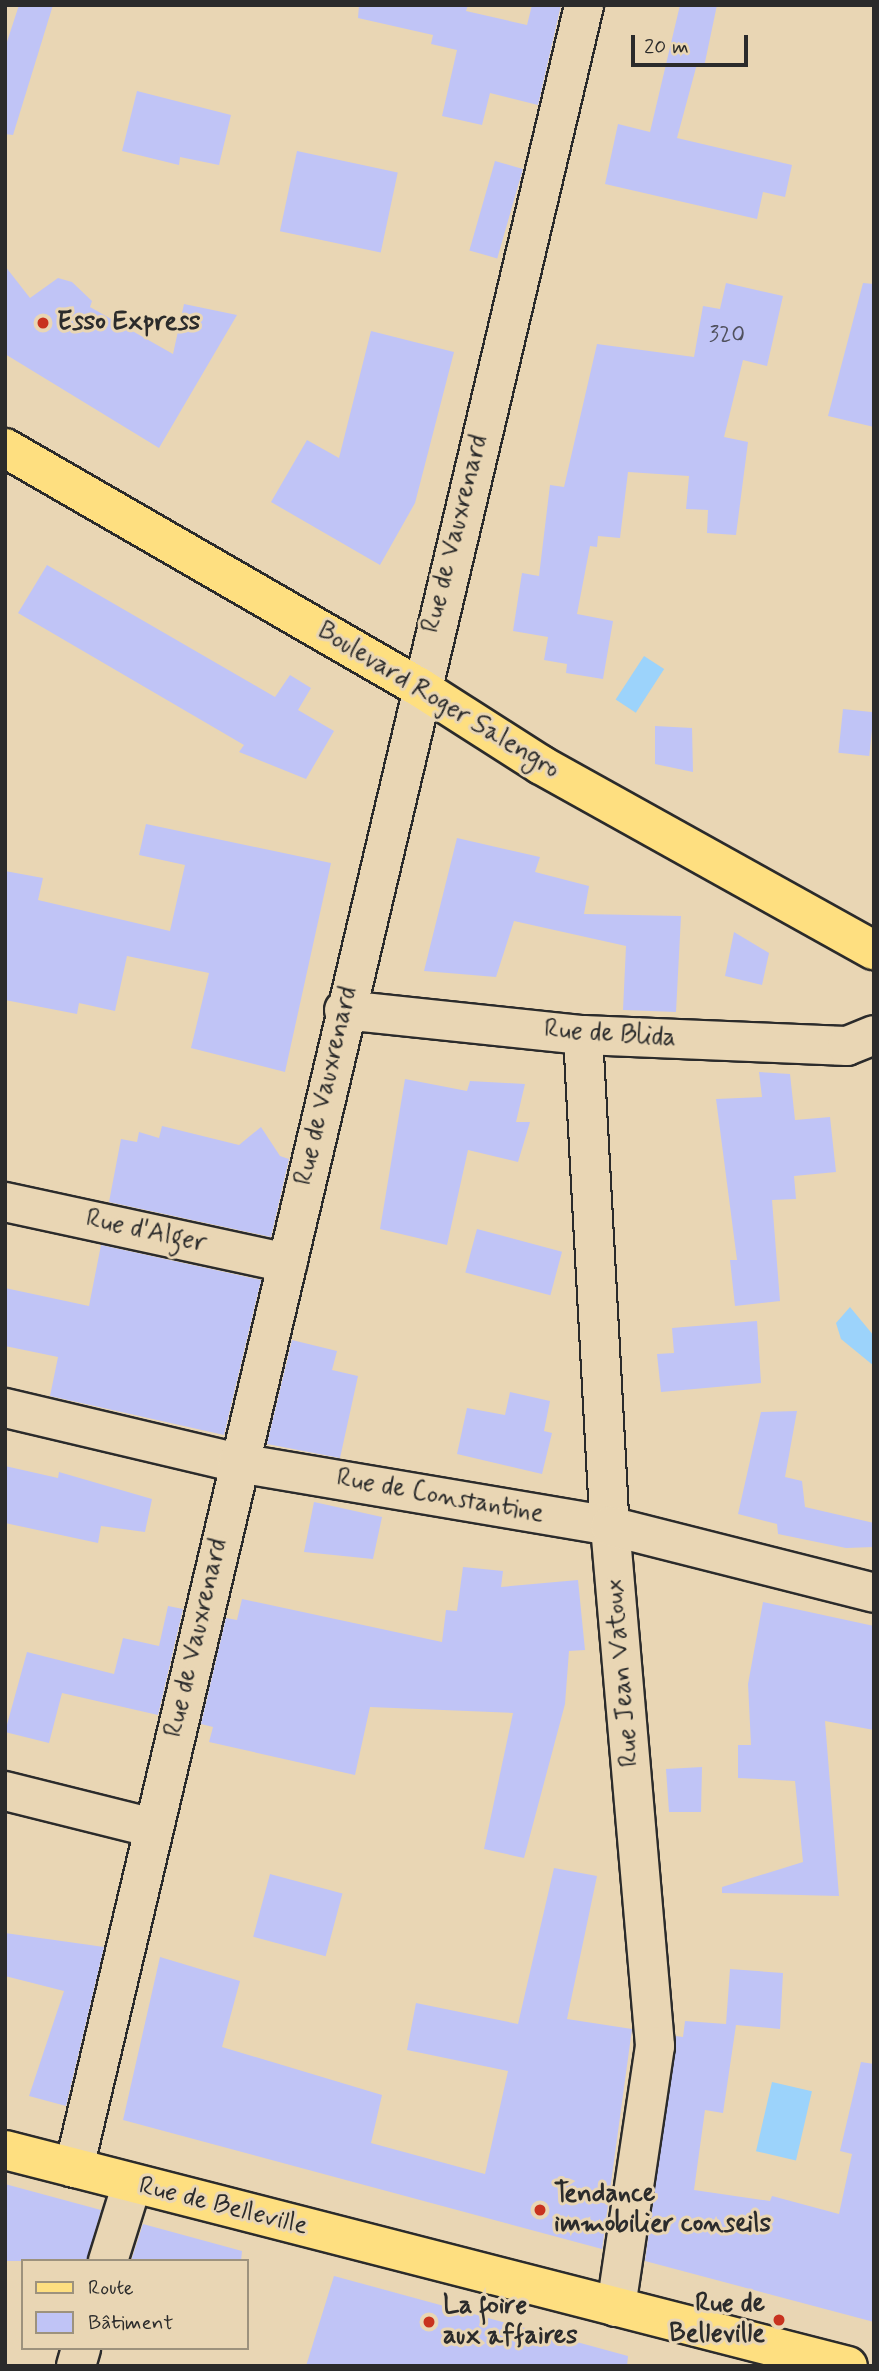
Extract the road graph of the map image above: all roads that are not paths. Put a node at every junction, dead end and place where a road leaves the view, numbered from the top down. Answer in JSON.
{"nodes":[{"id":1,"x":584,"y":5,"type":"edge"},
{"id":2,"x":5,"y":448,"type":"edge"},
{"id":3,"x":419,"y":687,"type":"junction"},
{"id":4,"x":874,"y":950,"type":"edge"},
{"id":5,"x":344,"y":1010,"type":"junction"},
{"id":6,"x":583,"y":1035,"type":"junction"},
{"id":7,"x":874,"y":1035,"type":"edge"},
{"id":8,"x":5,"y":1202,"type":"edge"},
{"id":9,"x":287,"y":1263,"type":"junction"},
{"id":10,"x":5,"y":1408,"type":"edge"},
{"id":11,"x":238,"y":1463,"type":"junction"},
{"id":12,"x":610,"y":1527,"type":"junction"},
{"id":13,"x":874,"y":1593,"type":"edge"},
{"id":14,"x":5,"y":1791,"type":"edge"},
{"id":15,"x":153,"y":1828,"type":"junction"},
{"id":16,"x":5,"y":2150,"type":"edge"},
{"id":17,"x":74,"y":2168,"type":"junction"},
{"id":18,"x":132,"y":2184,"type":"junction"},
{"id":19,"x":109,"y":2259,"type":"edge"},
{"id":20,"x":616,"y":2307,"type":"junction"},
{"id":21,"x":848,"y":2366,"type":"edge"}],
"edges":[{"from":1,"to":3,"type":"street","name":"Rue de Vauxrenard"},
{"from":2,"to":3,"type":"main road","name":"Boulevard Roger Salengro"},
{"from":3,"to":4,"type":"main road","name":"Boulevard Roger Salengro"},
{"from":3,"to":5,"type":"street","name":"Rue de Vauxrenard"},
{"from":5,"to":6,"type":"street","name":"Rue de Blida"},
{"from":5,"to":9,"type":"street","name":"Rue de Vauxrenard"},
{"from":6,"to":7,"type":"street","name":"Rue de Blida"},
{"from":6,"to":12,"type":"street","name":"Rue Jean Vatoux"},
{"from":8,"to":9,"type":"street","name":"Rue d'Alger"},
{"from":9,"to":11,"type":"street","name":"Rue de Vauxrenard"},
{"from":10,"to":11,"type":"street","name":"Rue de Constantine"},
{"from":11,"to":12,"type":"street","name":"Rue de Constantine"},
{"from":11,"to":15,"type":"street","name":"Rue de Vauxrenard"},
{"from":12,"to":13,"type":"street","name":"Rue de Constantine"},
{"from":12,"to":20,"type":"street","name":"Rue Jean Vatoux"},
{"from":14,"to":15,"type":"street"},
{"from":15,"to":17,"type":"street","name":"Rue de Vauxrenard"},
{"from":16,"to":17,"type":"main road","name":"Rue de Belleville"},
{"from":17,"to":18,"type":"main road","name":"Rue de Belleville"},
{"from":18,"to":19,"type":"street"},
{"from":18,"to":20,"type":"main road","name":"Rue de Belleville"},
{"from":20,"to":21,"type":"main road","name":"Rue de Belleville"}]}
